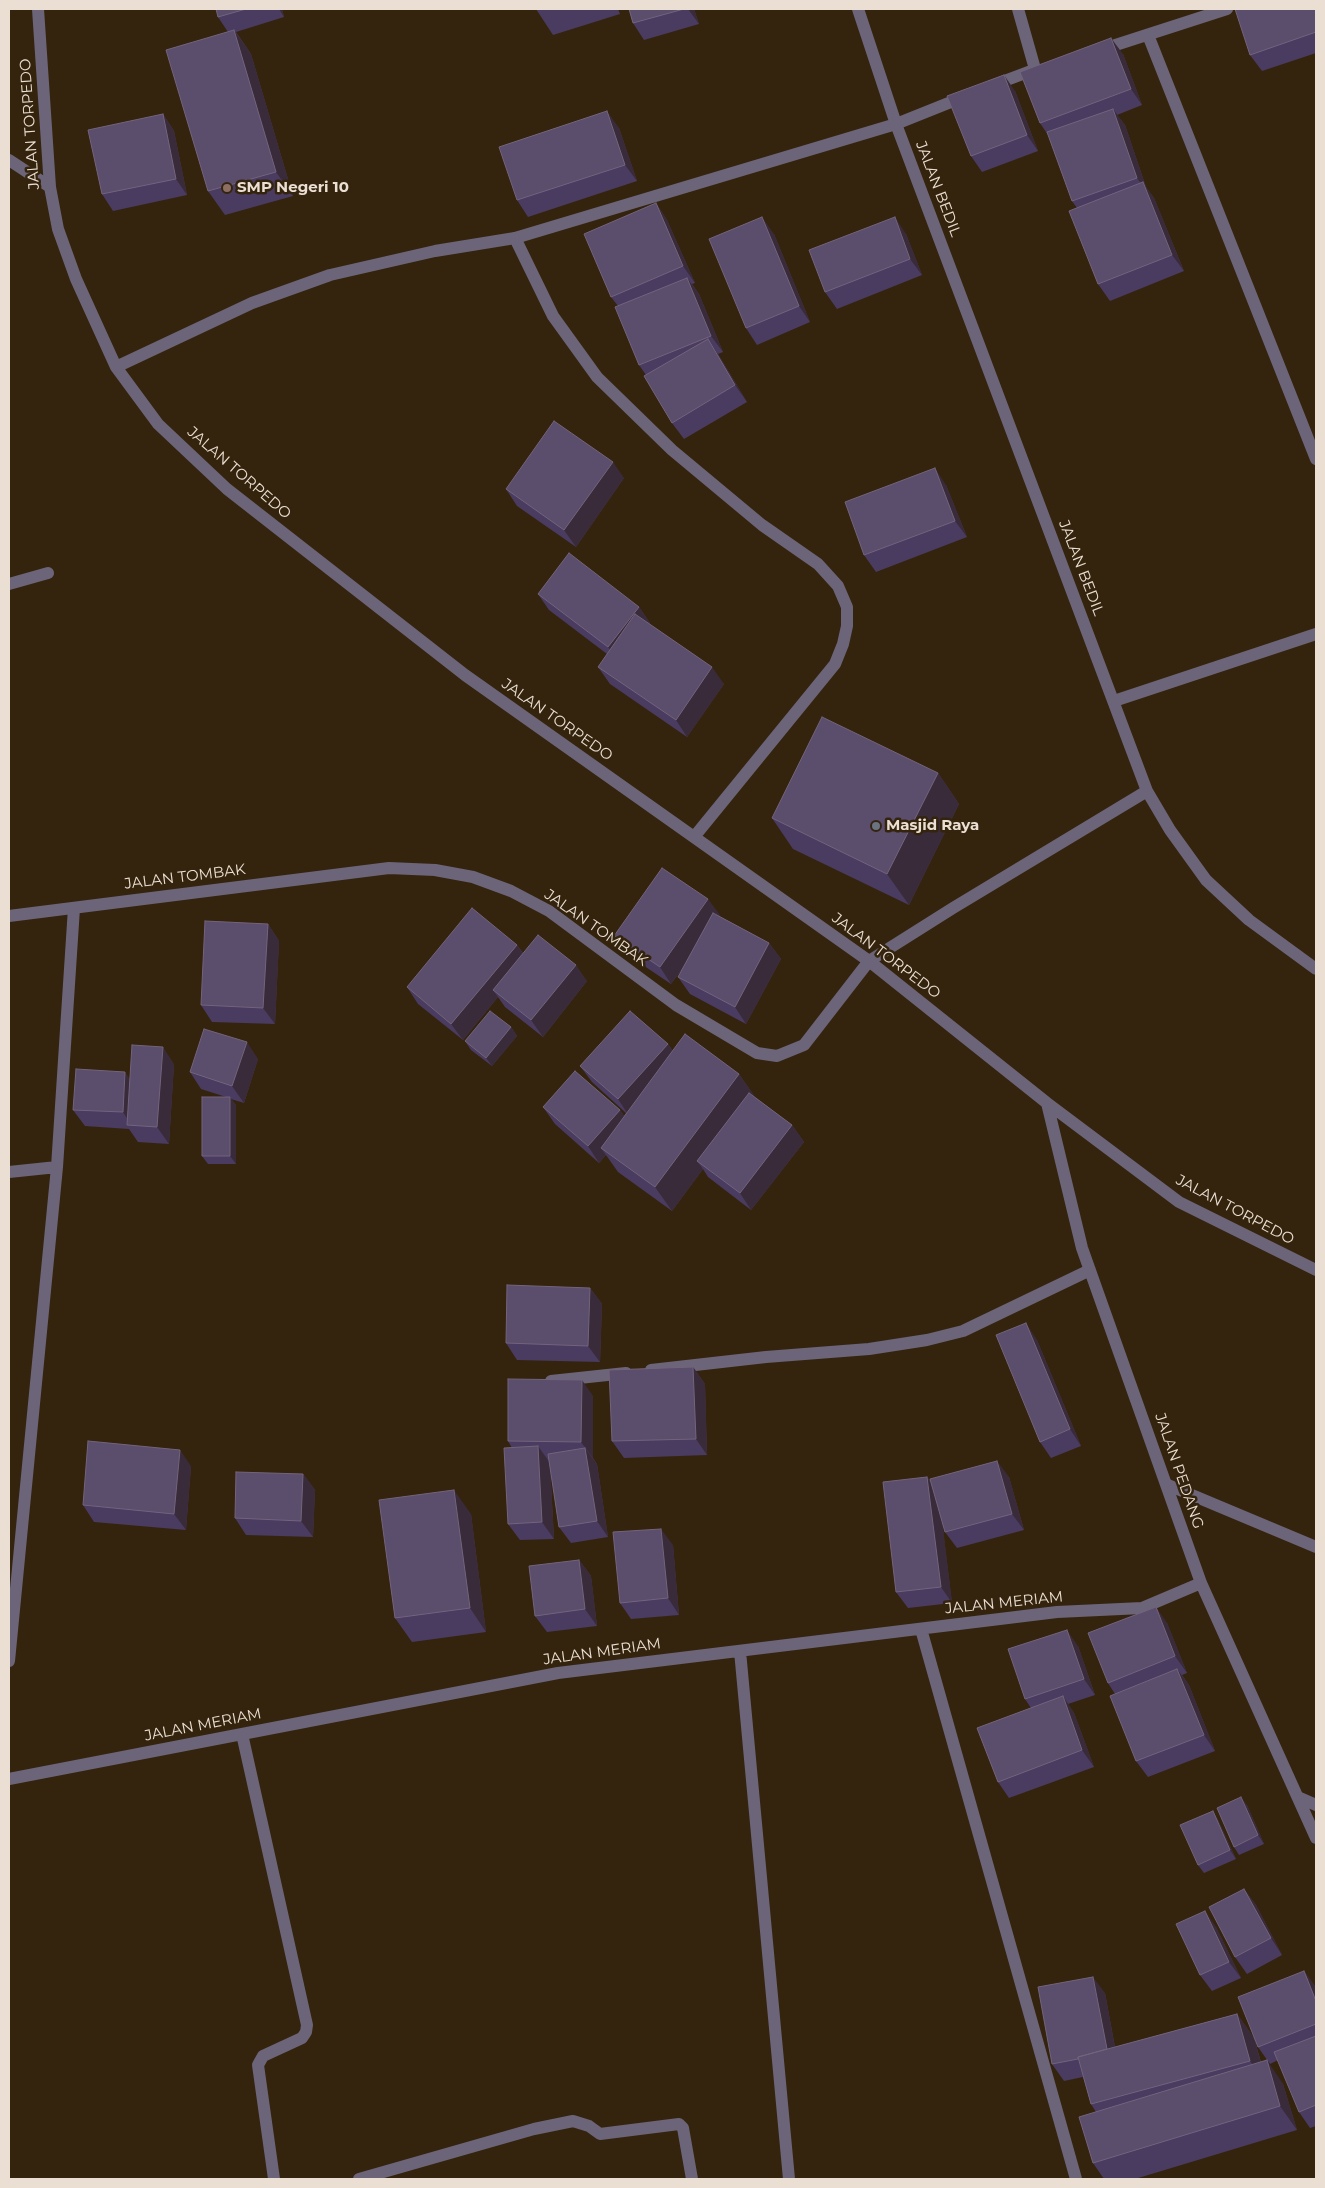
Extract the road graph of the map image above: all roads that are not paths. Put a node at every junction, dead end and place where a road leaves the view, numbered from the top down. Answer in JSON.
{"nodes":[{"id":1,"x":38,"y":9,"type":"edge"},
{"id":2,"x":858,"y":9,"type":"edge"},
{"id":3,"x":1018,"y":9,"type":"edge"},
{"id":4,"x":1227,"y":9,"type":"edge"},
{"id":5,"x":1148,"y":35,"type":"junction"},
{"id":6,"x":1091,"y":52,"type":"edge"},
{"id":7,"x":896,"y":124,"type":"junction"},
{"id":8,"x":9,"y":160,"type":"edge"},
{"id":9,"x":50,"y":187,"type":"junction"},
{"id":10,"x":515,"y":238,"type":"junction"},
{"id":11,"x":116,"y":367,"type":"junction"},
{"id":12,"x":1316,"y":458,"type":"edge"},
{"id":13,"x":48,"y":573,"type":"dead end"},
{"id":14,"x":9,"y":584,"type":"edge"},
{"id":15,"x":1316,"y":634,"type":"edge"},
{"id":16,"x":1114,"y":701,"type":"junction"},
{"id":17,"x":1147,"y":791,"type":"junction"},
{"id":18,"x":694,"y":837,"type":"junction"},
{"id":19,"x":74,"y":908,"type":"junction"},
{"id":20,"x":9,"y":916,"type":"edge"},
{"id":21,"x":870,"y":961,"type":"junction"},
{"id":22,"x":1316,"y":969,"type":"edge"},
{"id":23,"x":1047,"y":1103,"type":"junction"},
{"id":24,"x":57,"y":1167,"type":"junction"},
{"id":25,"x":9,"y":1172,"type":"edge"},
{"id":26,"x":1090,"y":1270,"type":"junction"},
{"id":27,"x":1316,"y":1270,"type":"edge"},
{"id":28,"x":551,"y":1381,"type":"edge"},
{"id":29,"x":1168,"y":1485,"type":"junction"},
{"id":30,"x":1316,"y":1547,"type":"edge"},
{"id":31,"x":1201,"y":1583,"type":"junction"},
{"id":32,"x":921,"y":1629,"type":"junction"},
{"id":33,"x":740,"y":1651,"type":"junction"},
{"id":34,"x":9,"y":1661,"type":"edge"},
{"id":35,"x":242,"y":1734,"type":"junction"},
{"id":36,"x":9,"y":1779,"type":"edge"},
{"id":37,"x":1300,"y":1798,"type":"junction"},
{"id":38,"x":1316,"y":1805,"type":"edge"},
{"id":39,"x":1316,"y":1838,"type":"edge"},
{"id":40,"x":274,"y":2179,"type":"edge"},
{"id":41,"x":359,"y":2179,"type":"edge"},
{"id":42,"x":692,"y":2179,"type":"edge"},
{"id":43,"x":789,"y":2179,"type":"edge"},
{"id":44,"x":1076,"y":2179,"type":"edge"}],
"edges":[{"from":1,"to":9,"type":"street","name":"JALAN TORPEDO"},
{"from":2,"to":7,"type":"street","name":"JALAN BEDIL"},
{"from":3,"to":7,"type":"street"},
{"from":4,"to":5,"type":"street"},
{"from":5,"to":6,"type":"street"},
{"from":5,"to":12,"type":"street"},
{"from":7,"to":10,"type":"street"},
{"from":7,"to":16,"type":"street","name":"JALAN BEDIL"},
{"from":8,"to":9,"type":"street"},
{"from":9,"to":11,"type":"street","name":"JALAN TORPEDO"},
{"from":10,"to":11,"type":"street"},
{"from":10,"to":18,"type":"street"},
{"from":11,"to":18,"type":"street","name":"JALAN TORPEDO"},
{"from":13,"to":14,"type":"street"},
{"from":15,"to":16,"type":"street"},
{"from":16,"to":17,"type":"street","name":"JALAN BEDIL"},
{"from":17,"to":21,"type":"street","name":"JALAN TOMBAK"},
{"from":17,"to":22,"type":"street","name":"JALAN BEDIL"},
{"from":18,"to":21,"type":"street","name":"JALAN TORPEDO"},
{"from":19,"to":20,"type":"street","name":"JALAN TOMBAK"},
{"from":19,"to":21,"type":"street","name":"JALAN TOMBAK"},
{"from":19,"to":24,"type":"street"},
{"from":21,"to":23,"type":"street","name":"JALAN TORPEDO"},
{"from":23,"to":26,"type":"street","name":"JALAN PEDANG"},
{"from":23,"to":27,"type":"street","name":"JALAN TORPEDO"},
{"from":24,"to":25,"type":"street"},
{"from":24,"to":34,"type":"street"},
{"from":26,"to":28,"type":"street"},
{"from":26,"to":29,"type":"street","name":"JALAN PEDANG"},
{"from":29,"to":30,"type":"street"},
{"from":29,"to":31,"type":"street","name":"JALAN PEDANG"},
{"from":31,"to":32,"type":"street","name":"JALAN MERIAM"},
{"from":31,"to":37,"type":"street","name":"JALAN PEDANG"},
{"from":32,"to":33,"type":"street","name":"JALAN MERIAM"},
{"from":32,"to":44,"type":"street"},
{"from":33,"to":35,"type":"street","name":"JALAN MERIAM"},
{"from":33,"to":43,"type":"street"},
{"from":35,"to":36,"type":"street","name":"JALAN MERIAM"},
{"from":35,"to":40,"type":"street"},
{"from":37,"to":38,"type":"street"},
{"from":37,"to":39,"type":"street","name":"JALAN PEDANG"},
{"from":41,"to":42,"type":"street"}]}
